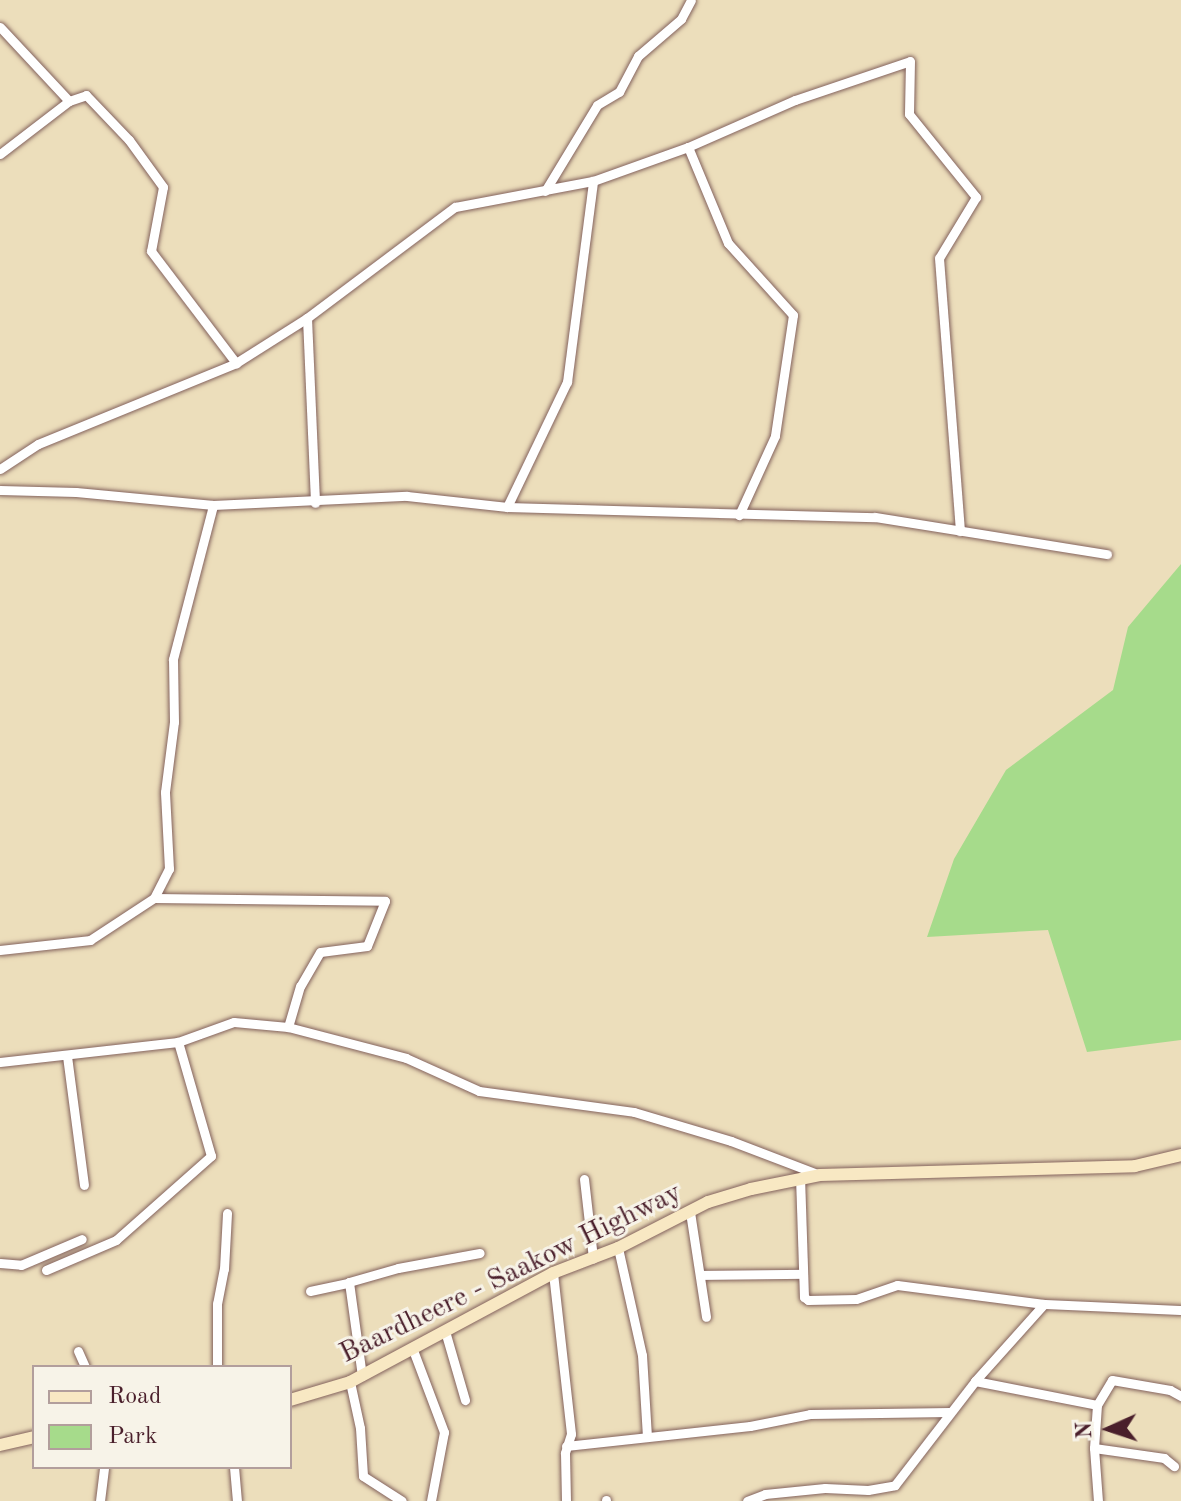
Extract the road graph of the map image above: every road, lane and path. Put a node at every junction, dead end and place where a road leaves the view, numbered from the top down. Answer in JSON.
{"nodes":[{"id":1,"x":691,"y":0,"type":"edge"},
{"id":2,"x":0,"y":27,"type":"edge"},
{"id":3,"x":69,"y":101,"type":"junction"},
{"id":4,"x":688,"y":147,"type":"junction"},
{"id":5,"x":0,"y":154,"type":"edge"},
{"id":6,"x":593,"y":181,"type":"junction"},
{"id":7,"x":545,"y":191,"type":"junction"},
{"id":8,"x":307,"y":318,"type":"junction"},
{"id":9,"x":236,"y":363,"type":"junction"},
{"id":10,"x":0,"y":469,"type":"edge"},
{"id":11,"x":0,"y":490,"type":"edge"},
{"id":12,"x":315,"y":503,"type":"junction"},
{"id":13,"x":213,"y":505,"type":"junction"},
{"id":14,"x":507,"y":507,"type":"junction"},
{"id":15,"x":739,"y":515,"type":"junction"},
{"id":16,"x":960,"y":531,"type":"junction"},
{"id":17,"x":1107,"y":554,"type":"dead end"},
{"id":18,"x":154,"y":898,"type":"junction"},
{"id":19,"x":0,"y":950,"type":"edge"},
{"id":20,"x":288,"y":1027,"type":"junction"},
{"id":21,"x":178,"y":1042,"type":"junction"},
{"id":22,"x":67,"y":1056,"type":"junction"},
{"id":23,"x":0,"y":1062,"type":"edge"},
{"id":24,"x":1181,"y":1155,"type":"edge"},
{"id":25,"x":820,"y":1175,"type":"junction"},
{"id":26,"x":584,"y":1179,"type":"dead end"},
{"id":27,"x":800,"y":1179,"type":"junction"},
{"id":28,"x":84,"y":1185,"type":"dead end"},
{"id":29,"x":690,"y":1212,"type":"junction"},
{"id":30,"x":227,"y":1213,"type":"dead end"},
{"id":31,"x":82,"y":1239,"type":"dead end"},
{"id":32,"x":618,"y":1248,"type":"junction"},
{"id":33,"x":480,"y":1253,"type":"dead end"},
{"id":34,"x":593,"y":1258,"type":"junction"},
{"id":35,"x":0,"y":1263,"type":"edge"},
{"id":36,"x":46,"y":1270,"type":"dead end"},
{"id":37,"x":553,"y":1273,"type":"junction"},
{"id":38,"x":803,"y":1274,"type":"junction"},
{"id":39,"x":700,"y":1275,"type":"junction"},
{"id":40,"x":349,"y":1283,"type":"junction"},
{"id":41,"x":310,"y":1291,"type":"dead end"},
{"id":42,"x":1044,"y":1304,"type":"junction"},
{"id":43,"x":1181,"y":1310,"type":"edge"},
{"id":44,"x":706,"y":1317,"type":"dead end"},
{"id":45,"x":445,"y":1331,"type":"junction"},
{"id":46,"x":413,"y":1350,"type":"junction"},
{"id":47,"x":78,"y":1351,"type":"dead end"},
{"id":48,"x":84,"y":1365,"type":"edge"},
{"id":49,"x":217,"y":1365,"type":"edge"},
{"id":50,"x":356,"y":1379,"type":"junction"},
{"id":51,"x":975,"y":1381,"type":"junction"},
{"id":52,"x":1181,"y":1396,"type":"edge"},
{"id":53,"x":292,"y":1399,"type":"edge"},
{"id":54,"x":465,"y":1400,"type":"dead end"},
{"id":55,"x":1097,"y":1405,"type":"junction"},
{"id":56,"x":950,"y":1412,"type":"junction"},
{"id":57,"x":32,"y":1437,"type":"edge"},
{"id":58,"x":647,"y":1437,"type":"junction"},
{"id":59,"x":0,"y":1445,"type":"edge"},
{"id":60,"x":566,"y":1446,"type":"junction"},
{"id":61,"x":1094,"y":1448,"type":"junction"},
{"id":62,"x":1174,"y":1466,"type":"dead end"},
{"id":63,"x":104,"y":1469,"type":"edge"},
{"id":64,"x":234,"y":1469,"type":"edge"},
{"id":65,"x":100,"y":1501,"type":"edge"},
{"id":66,"x":237,"y":1501,"type":"edge"},
{"id":67,"x":402,"y":1501,"type":"edge"},
{"id":68,"x":431,"y":1501,"type":"edge"},
{"id":69,"x":566,"y":1501,"type":"edge"},
{"id":70,"x":747,"y":1501,"type":"edge"},
{"id":71,"x":1098,"y":1501,"type":"edge"}],
"edges":[{"from":1,"to":7,"type":"street"},
{"from":2,"to":3,"type":"street"},
{"from":3,"to":5,"type":"street"},
{"from":3,"to":9,"type":"street"},
{"from":4,"to":6,"type":"street"},
{"from":4,"to":15,"type":"street"},
{"from":4,"to":16,"type":"street"},
{"from":6,"to":7,"type":"street"},
{"from":6,"to":14,"type":"street"},
{"from":7,"to":8,"type":"street"},
{"from":8,"to":9,"type":"street"},
{"from":8,"to":12,"type":"street"},
{"from":9,"to":10,"type":"street"},
{"from":11,"to":13,"type":"street"},
{"from":12,"to":13,"type":"street"},
{"from":12,"to":14,"type":"street"},
{"from":13,"to":18,"type":"street"},
{"from":14,"to":15,"type":"street"},
{"from":15,"to":16,"type":"street"},
{"from":16,"to":17,"type":"street"},
{"from":18,"to":19,"type":"street"},
{"from":18,"to":20,"type":"street"},
{"from":20,"to":21,"type":"street"},
{"from":20,"to":25,"type":"street"},
{"from":21,"to":22,"type":"street"},
{"from":21,"to":36,"type":"street"},
{"from":22,"to":23,"type":"street"},
{"from":22,"to":28,"type":"street"},
{"from":24,"to":25,"type":"main road","name":"Baardheere - Saakow Highway"},
{"from":25,"to":27,"type":"main road","name":"Baardheere - Saakow Highway"},
{"from":26,"to":34,"type":"street"},
{"from":27,"to":29,"type":"main road","name":"Baardheere - Saakow Highway"},
{"from":27,"to":38,"type":"street"},
{"from":29,"to":32,"type":"main road","name":"Baardheere - Saakow Highway"},
{"from":29,"to":39,"type":"street"},
{"from":30,"to":49,"type":"street"},
{"from":31,"to":35,"type":"street"},
{"from":32,"to":34,"type":"main road","name":"Baardheere - Saakow Highway"},
{"from":32,"to":58,"type":"street"},
{"from":33,"to":40,"type":"street"},
{"from":34,"to":37,"type":"main road","name":"Baardheere - Saakow Highway"},
{"from":37,"to":45,"type":"main road","name":"Baardheere - Saakow Highway"},
{"from":37,"to":60,"type":"street"},
{"from":38,"to":39,"type":"street"},
{"from":38,"to":42,"type":"street"},
{"from":39,"to":44,"type":"street"},
{"from":40,"to":41,"type":"street"},
{"from":40,"to":50,"type":"street"},
{"from":42,"to":43,"type":"street"},
{"from":42,"to":51,"type":"street"},
{"from":45,"to":46,"type":"main road","name":"Baardheere - Saakow Highway"},
{"from":45,"to":54,"type":"street"},
{"from":46,"to":50,"type":"main road","name":"Baardheere - Saakow Highway"},
{"from":46,"to":68,"type":"street"},
{"from":47,"to":48,"type":"street"},
{"from":50,"to":53,"type":"main road","name":"Baardheere - Saakow Highway"},
{"from":50,"to":67,"type":"street"},
{"from":51,"to":55,"type":"street"},
{"from":51,"to":56,"type":"street"},
{"from":52,"to":55,"type":"street"},
{"from":55,"to":61,"type":"street"},
{"from":56,"to":58,"type":"street"},
{"from":56,"to":70,"type":"street"},
{"from":57,"to":59,"type":"main road"},
{"from":58,"to":60,"type":"street"},
{"from":60,"to":69,"type":"street"},
{"from":61,"to":62,"type":"street"},
{"from":61,"to":71,"type":"street"},
{"from":63,"to":65,"type":"street"},
{"from":64,"to":66,"type":"street"}]}
